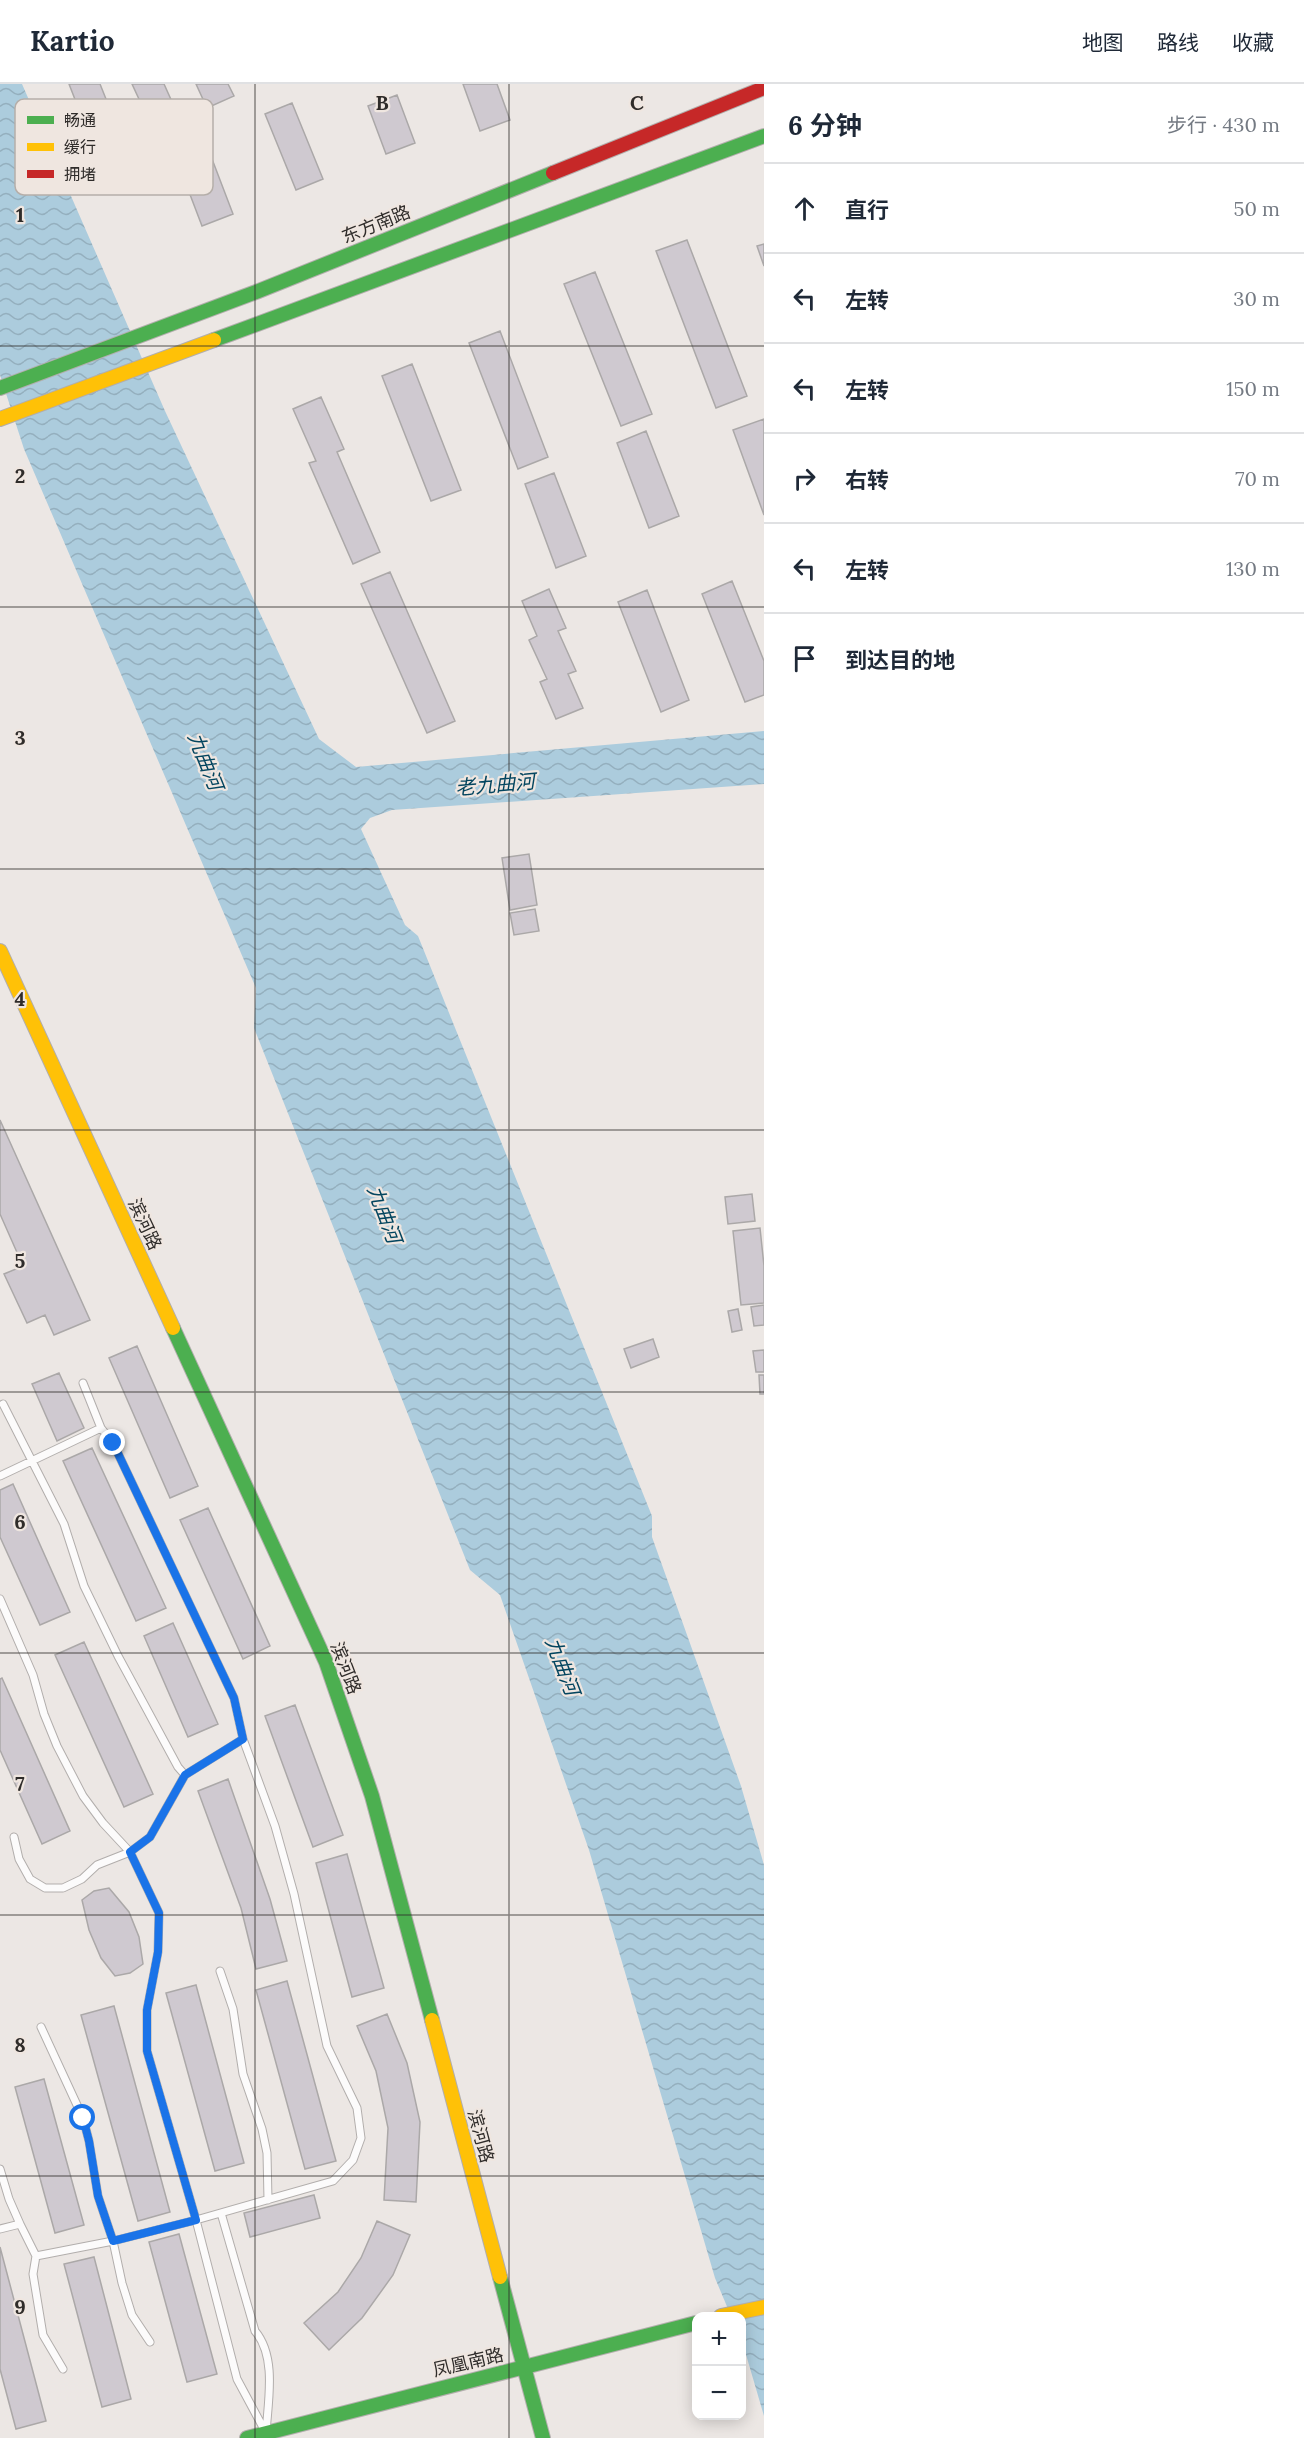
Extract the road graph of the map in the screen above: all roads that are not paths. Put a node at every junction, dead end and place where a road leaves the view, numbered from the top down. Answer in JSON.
{"nodes":[{"id":1,"x":761,"y":84,"type":"edge"},
{"id":2,"x":764,"y":89,"type":"edge"},
{"id":3,"x":764,"y":136,"type":"edge"},
{"id":4,"x":0,"y":388,"type":"edge"},
{"id":5,"x":0,"y":419,"type":"edge"},
{"id":6,"x":0,"y":951,"type":"edge"},
{"id":7,"x":84,"y":1383,"type":"dead end"},
{"id":8,"x":3,"y":1404,"type":"dead end"},
{"id":9,"x":101,"y":1428,"type":"junction"},
{"id":10,"x":32,"y":1462,"type":"junction"},
{"id":11,"x":0,"y":1476,"type":"edge"},
{"id":12,"x":0,"y":1599,"type":"edge"},
{"id":13,"x":243,"y":1739,"type":"junction"},
{"id":14,"x":185,"y":1775,"type":"junction"},
{"id":15,"x":14,"y":1837,"type":"dead end"},
{"id":16,"x":130,"y":1852,"type":"junction"},
{"id":17,"x":220,"y":1971,"type":"dead end"},
{"id":18,"x":41,"y":2028,"type":"dead end"},
{"id":19,"x":0,"y":2169,"type":"edge"},
{"id":20,"x":268,"y":2200,"type":"junction"},
{"id":21,"x":221,"y":2213,"type":"junction"},
{"id":22,"x":196,"y":2220,"type":"junction"},
{"id":23,"x":20,"y":2224,"type":"junction"},
{"id":24,"x":0,"y":2229,"type":"edge"},
{"id":25,"x":113,"y":2241,"type":"junction"},
{"id":26,"x":36,"y":2256,"type":"junction"},
{"id":27,"x":764,"y":2307,"type":"edge"},
{"id":28,"x":740,"y":2312,"type":"edge"},
{"id":29,"x":692,"y":2324,"type":"edge"},
{"id":30,"x":150,"y":2342,"type":"dead end"},
{"id":31,"x":524,"y":2367,"type":"junction"},
{"id":32,"x":63,"y":2369,"type":"dead end"},
{"id":33,"x":266,"y":2433,"type":"junction"},
{"id":34,"x":247,"y":2438,"type":"edge"},
{"id":35,"x":543,"y":2438,"type":"edge"}],
"edges":[{"from":1,"to":2,"type":"street"},
{"from":2,"to":4,"type":"street","name":"东方南路"},
{"from":3,"to":5,"type":"street"},
{"from":6,"to":31,"type":"street","name":"滨河路"},
{"from":7,"to":9,"type":"lane"},
{"from":8,"to":10,"type":"lane"},
{"from":9,"to":10,"type":"lane"},
{"from":9,"to":13,"type":"lane"},
{"from":10,"to":11,"type":"lane"},
{"from":10,"to":14,"type":"lane"},
{"from":12,"to":16,"type":"lane"},
{"from":13,"to":14,"type":"lane"},
{"from":13,"to":20,"type":"lane"},
{"from":14,"to":16,"type":"lane"},
{"from":15,"to":16,"type":"lane"},
{"from":16,"to":22,"type":"lane"},
{"from":17,"to":20,"type":"lane"},
{"from":18,"to":25,"type":"lane"},
{"from":19,"to":23,"type":"lane"},
{"from":20,"to":21,"type":"lane"},
{"from":21,"to":22,"type":"lane"},
{"from":21,"to":33,"type":"lane"},
{"from":22,"to":25,"type":"lane"},
{"from":22,"to":33,"type":"lane"},
{"from":23,"to":24,"type":"lane"},
{"from":23,"to":26,"type":"lane"},
{"from":25,"to":26,"type":"lane"},
{"from":25,"to":30,"type":"lane"},
{"from":26,"to":32,"type":"lane"},
{"from":27,"to":28,"type":"street"},
{"from":29,"to":31,"type":"street","name":"凤凰南路"},
{"from":31,"to":33,"type":"street","name":"凤凰南路"},
{"from":31,"to":35,"type":"street","name":"滨河路"},
{"from":33,"to":34,"type":"street","name":"凤凰南路"}]}
